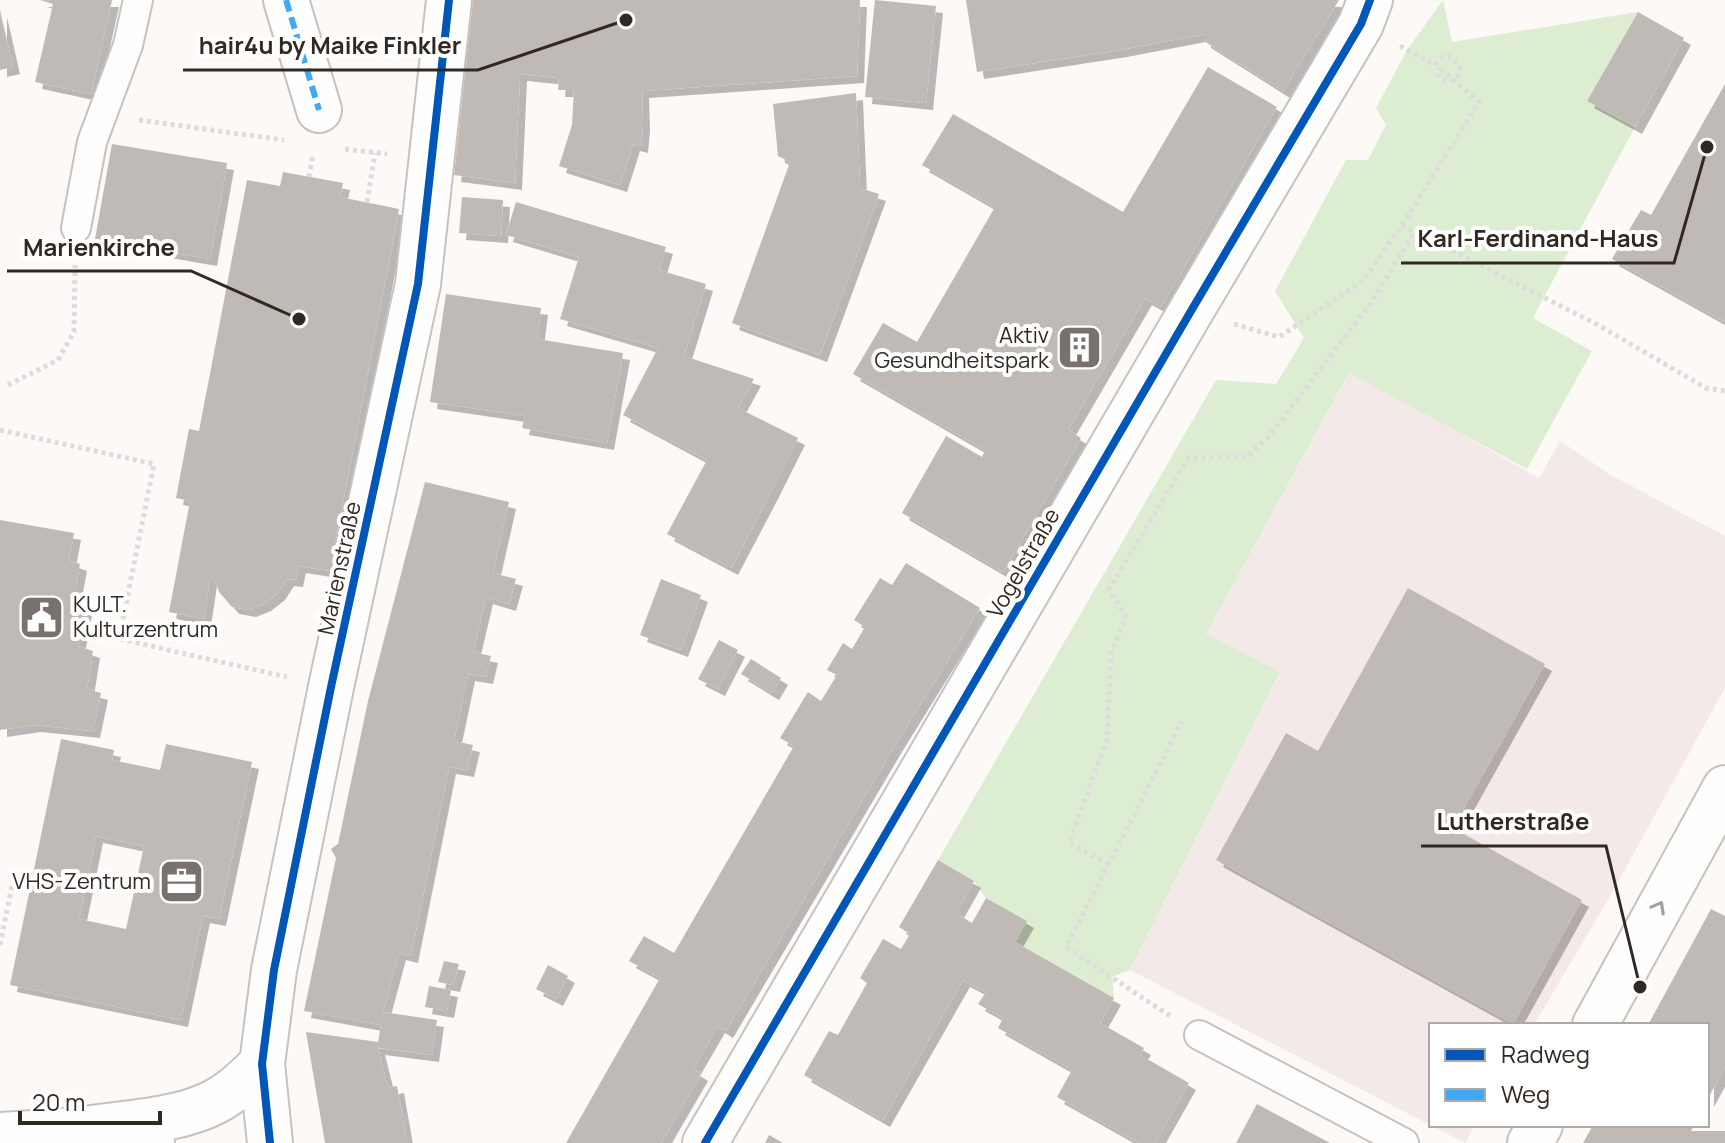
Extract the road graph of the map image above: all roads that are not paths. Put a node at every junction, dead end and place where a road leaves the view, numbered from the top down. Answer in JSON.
{"nodes":[{"id":1,"x":138,"y":0,"type":"edge"},
{"id":2,"x":286,"y":0,"type":"edge"},
{"id":3,"x":449,"y":0,"type":"edge"},
{"id":4,"x":1370,"y":0,"type":"edge"},
{"id":5,"x":319,"y":110,"type":"dead end"},
{"id":6,"x":76,"y":228,"type":"road end"},
{"id":7,"x":1725,"y":788,"type":"edge"},
{"id":8,"x":1710,"y":850,"type":"edge"},
{"id":9,"x":1596,"y":1023,"type":"edge"},
{"id":10,"x":1199,"y":1035,"type":"road end"},
{"id":11,"x":262,"y":1064,"type":"junction"},
{"id":12,"x":81,"y":1130,"type":"junction"},
{"id":13,"x":0,"y":1135,"type":"edge"},
{"id":14,"x":152,"y":1143,"type":"edge"},
{"id":15,"x":270,"y":1143,"type":"edge"},
{"id":16,"x":705,"y":1143,"type":"edge"},
{"id":17,"x":1404,"y":1143,"type":"edge"}],
"edges":[{"from":1,"to":6,"type":"lane"},
{"from":2,"to":5,"type":"street"},
{"from":3,"to":11,"type":"street","name":"Marienstraße"},
{"from":4,"to":16,"type":"street","name":"Vogelstraße"},
{"from":7,"to":8,"type":"street"},
{"from":9,"to":8,"type":"street","one_way":true},
{"from":10,"to":17,"type":"lane"},
{"from":11,"to":12,"type":"street"},
{"from":11,"to":15,"type":"street","name":"Marienstraße"},
{"from":12,"to":13,"type":"street"},
{"from":12,"to":14,"type":"street"}]}
